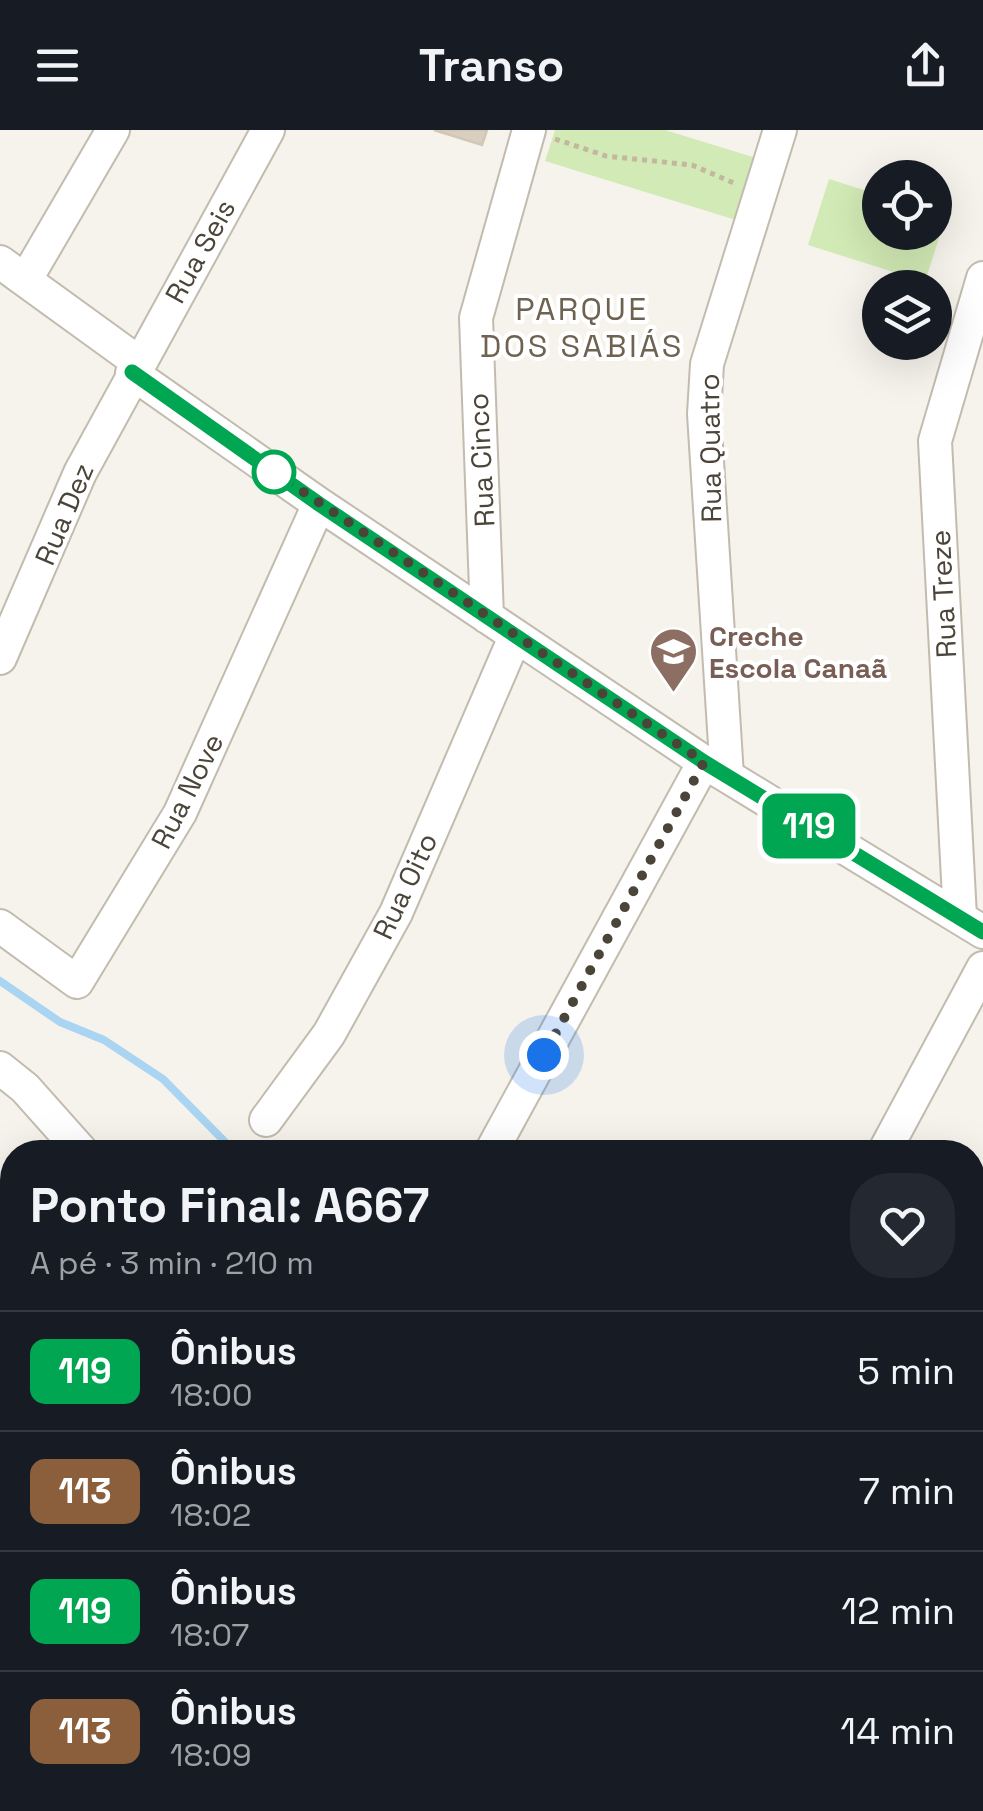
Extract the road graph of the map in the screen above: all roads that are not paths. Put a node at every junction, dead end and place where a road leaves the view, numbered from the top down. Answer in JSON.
{"nodes":[{"id":1,"x":113,"y":130,"type":"edge"},
{"id":2,"x":268,"y":130,"type":"edge"},
{"id":3,"x":780,"y":130,"type":"edge"},
{"id":4,"x":537,"y":133,"type":"edge"},
{"id":5,"x":13,"y":271,"type":"edge"},
{"id":6,"x":983,"y":278,"type":"edge"},
{"id":7,"x":135,"y":367,"type":"junction"},
{"id":8,"x":319,"y":504,"type":"junction"},
{"id":9,"x":487,"y":617,"type":"junction"},
{"id":10,"x":515,"y":637,"type":"junction"},
{"id":11,"x":0,"y":658,"type":"edge"},
{"id":12,"x":715,"y":769,"type":"junction"},
{"id":13,"x":971,"y":924,"type":"edge"},
{"id":14,"x":0,"y":926,"type":"edge"},
{"id":15,"x":983,"y":968,"type":"edge"},
{"id":16,"x":0,"y":1068,"type":"edge"},
{"id":17,"x":266,"y":1120,"type":"dead end"},
{"id":18,"x":71,"y":1140,"type":"edge"},
{"id":19,"x":498,"y":1140,"type":"edge"},
{"id":20,"x":890,"y":1140,"type":"edge"}],
"edges":[{"from":1,"to":5,"type":"street"},
{"from":2,"to":7,"type":"street","name":"Rua Seis"},
{"from":3,"to":12,"type":"street","name":"Rua Quatro"},
{"from":4,"to":9,"type":"street","name":"Rua Cinco"},
{"from":5,"to":7,"type":"street"},
{"from":6,"to":13,"type":"street","name":"Rua Treze"},
{"from":7,"to":8,"type":"street"},
{"from":7,"to":11,"type":"street","name":"Rua Dez"},
{"from":8,"to":9,"type":"street"},
{"from":8,"to":14,"type":"street","name":"Rua Nove"},
{"from":9,"to":10,"type":"street"},
{"from":10,"to":12,"type":"street"},
{"from":10,"to":17,"type":"street","name":"Rua Oito"},
{"from":12,"to":13,"type":"street"},
{"from":12,"to":19,"type":"street"},
{"from":15,"to":20,"type":"street"},
{"from":16,"to":18,"type":"street"}]}
